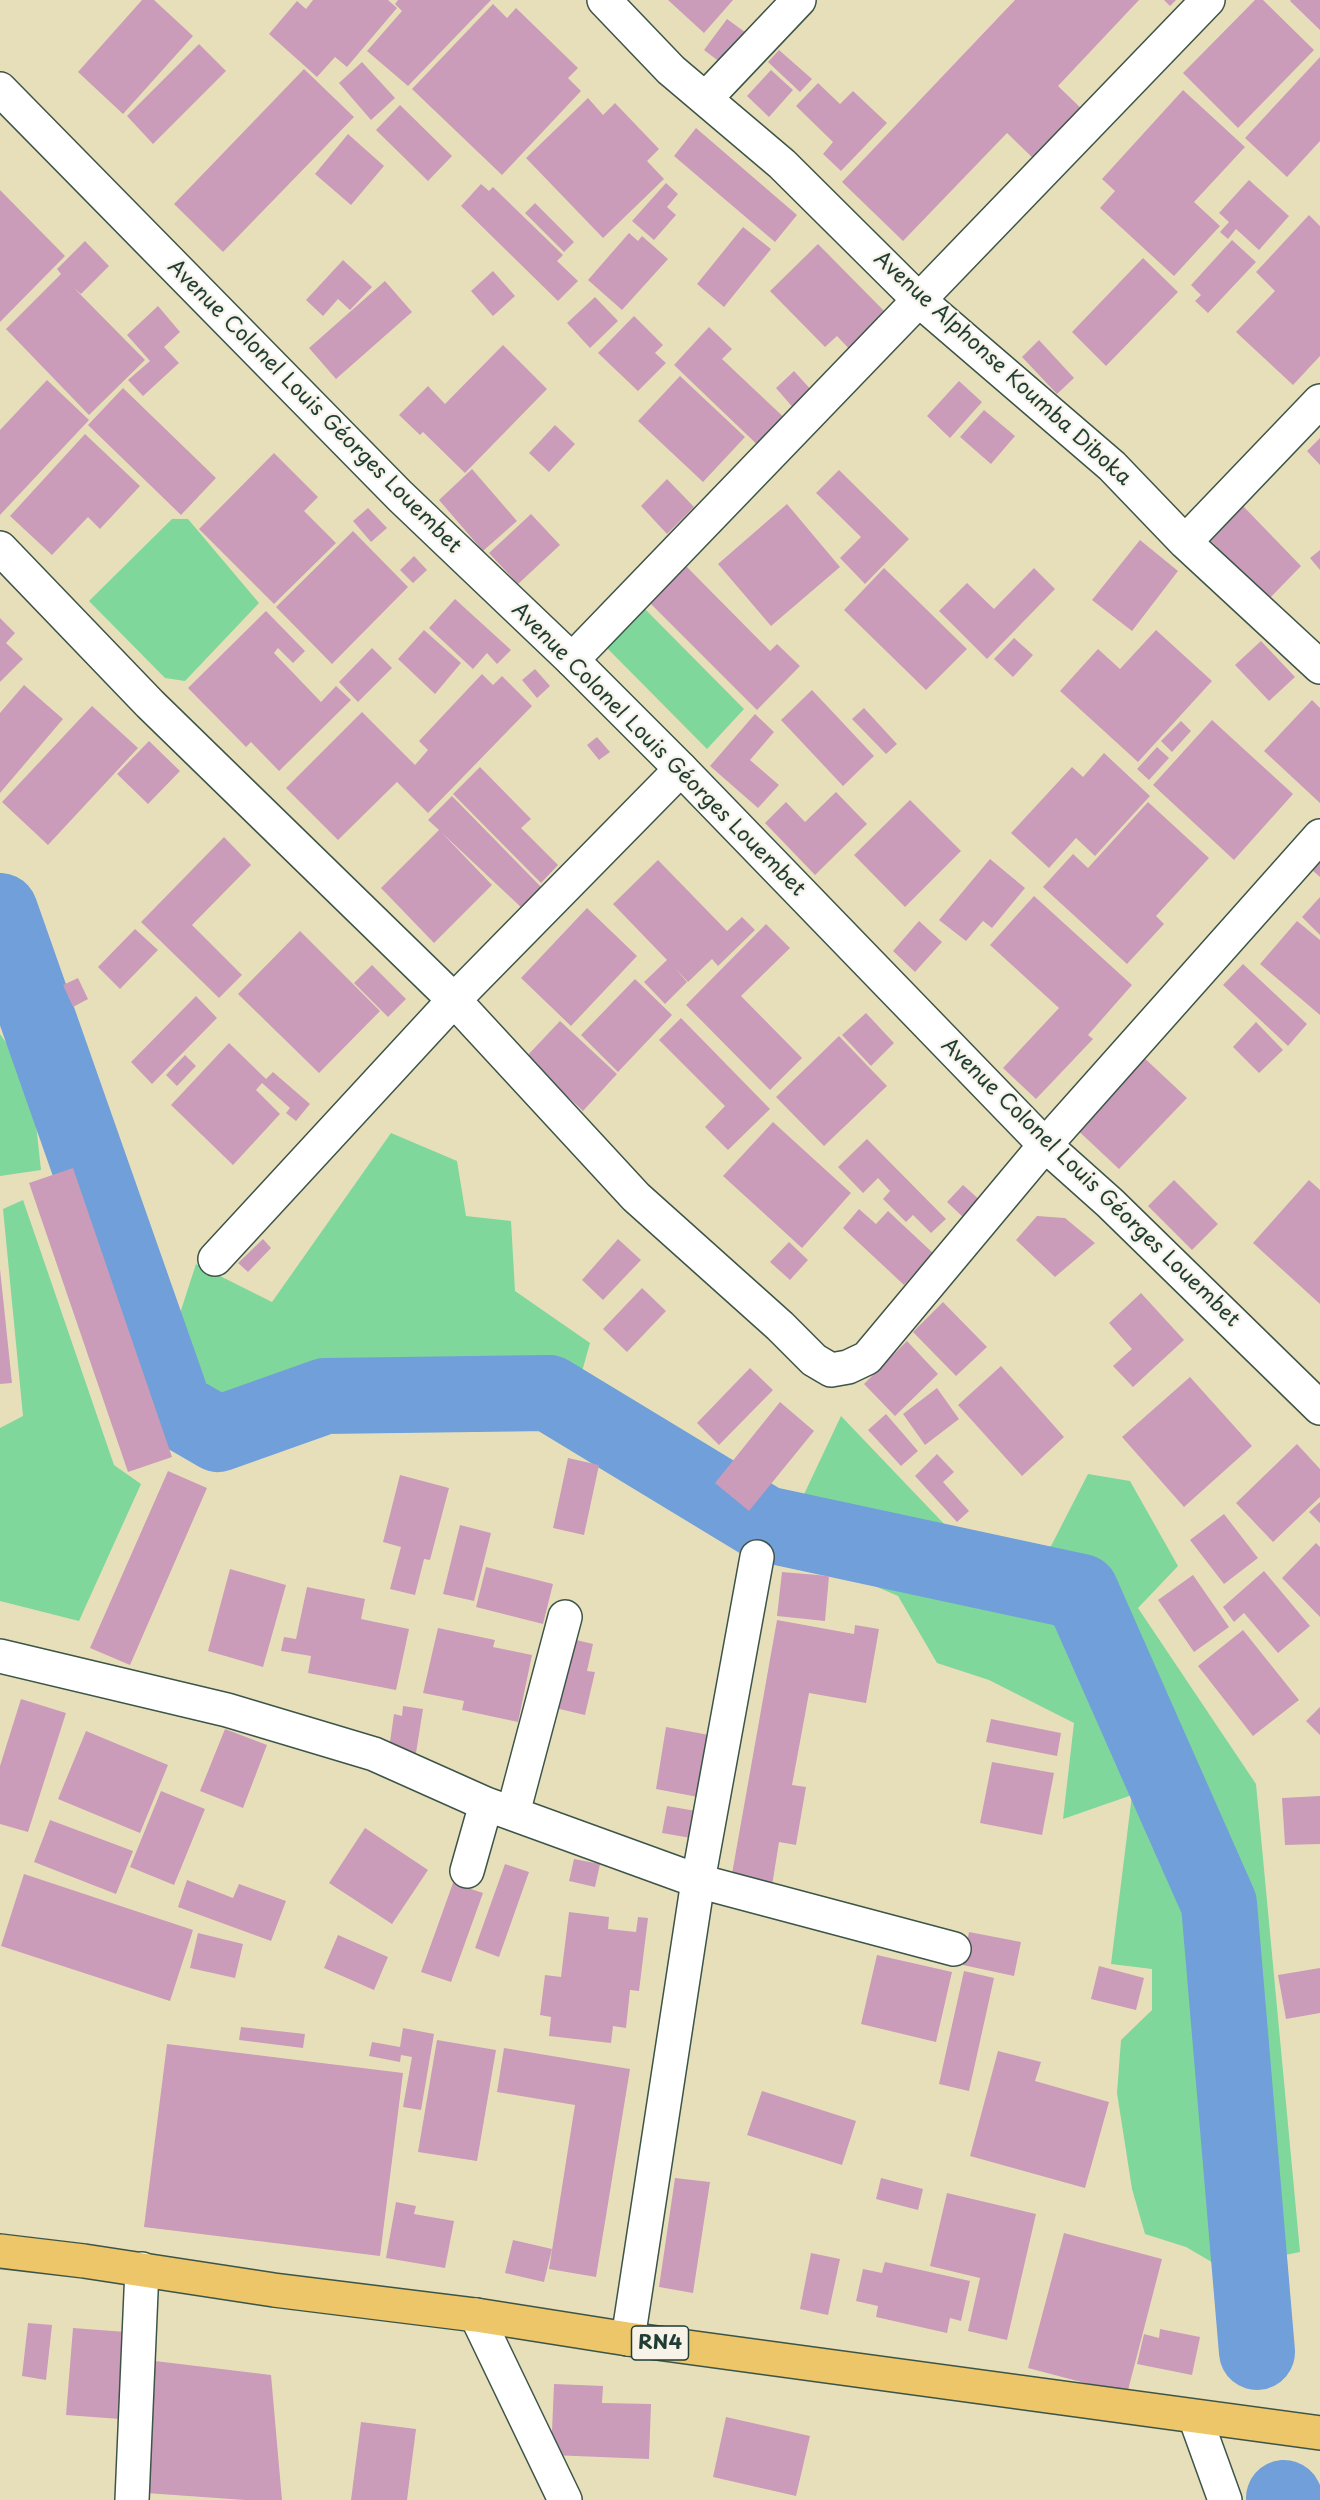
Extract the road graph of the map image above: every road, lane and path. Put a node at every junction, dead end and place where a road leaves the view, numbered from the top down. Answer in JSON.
{"nodes":[{"id":1,"x":604,"y":0,"type":"edge"},
{"id":2,"x":799,"y":0,"type":"edge"},
{"id":3,"x":1208,"y":0,"type":"edge"},
{"id":4,"x":0,"y":90,"type":"edge"},
{"id":5,"x":706,"y":98,"type":"junction"},
{"id":6,"x":920,"y":301,"type":"junction"},
{"id":7,"x":1320,"y":401,"type":"edge"},
{"id":8,"x":1185,"y":542,"type":"junction"},
{"id":9,"x":0,"y":548,"type":"edge"},
{"id":10,"x":572,"y":660,"type":"junction"},
{"id":11,"x":1320,"y":667,"type":"edge"},
{"id":12,"x":681,"y":769,"type":"junction"},
{"id":13,"x":1320,"y":836,"type":"edge"},
{"id":14,"x":454,"y":1000,"type":"junction"},
{"id":15,"x":1045,"y":1145,"type":"junction"},
{"id":16,"x":215,"y":1258,"type":"dead end"},
{"id":17,"x":1320,"y":1408,"type":"edge"},
{"id":18,"x":758,"y":1557,"type":"dead end"},
{"id":19,"x":565,"y":1617,"type":"dead end"},
{"id":20,"x":0,"y":1656,"type":"edge"},
{"id":21,"x":500,"y":1809,"type":"junction"},
{"id":22,"x":466,"y":1871,"type":"dead end"},
{"id":23,"x":698,"y":1881,"type":"junction"},
{"id":24,"x":954,"y":1949,"type":"dead end"},
{"id":25,"x":0,"y":2251,"type":"edge"},
{"id":26,"x":142,"y":2269,"type":"junction"},
{"id":27,"x":476,"y":2315,"type":"junction"},
{"id":28,"x":628,"y":2339,"type":"junction"},
{"id":29,"x":1195,"y":2416,"type":"junction"},
{"id":30,"x":1320,"y":2433,"type":"edge"},
{"id":31,"x":132,"y":2500,"type":"edge"},
{"id":32,"x":565,"y":2500,"type":"edge"},
{"id":33,"x":1225,"y":2500,"type":"edge"}],
"edges":[{"from":1,"to":5,"type":"street","name":"Avenue Alphonse Koumba Diboka"},
{"from":2,"to":5,"type":"street"},
{"from":3,"to":6,"type":"street"},
{"from":4,"to":10,"type":"street","name":"Avenue Colonel Louis Géorges Louembet"},
{"from":5,"to":6,"type":"street","name":"Avenue Alphonse Koumba Diboka"},
{"from":6,"to":8,"type":"street","name":"Avenue Alphonse Koumba Diboka"},
{"from":6,"to":10,"type":"street"},
{"from":7,"to":8,"type":"street"},
{"from":8,"to":11,"type":"street","name":"Avenue Alphonse Koumba Diboka"},
{"from":9,"to":14,"type":"street"},
{"from":10,"to":12,"type":"street","name":"Avenue Colonel Louis Géorges Louembet"},
{"from":12,"to":14,"type":"street"},
{"from":12,"to":15,"type":"street","name":"Avenue Colonel Louis Géorges Louembet"},
{"from":13,"to":15,"type":"street"},
{"from":14,"to":15,"type":"street"},
{"from":14,"to":16,"type":"street"},
{"from":15,"to":17,"type":"street","name":"Avenue Colonel Louis Géorges Louembet"},
{"from":18,"to":23,"type":"street"},
{"from":19,"to":21,"type":"street"},
{"from":20,"to":21,"type":"street"},
{"from":21,"to":22,"type":"street"},
{"from":21,"to":23,"type":"street"},
{"from":23,"to":24,"type":"street"},
{"from":23,"to":28,"type":"street"},
{"from":25,"to":26,"type":"highway","number":"RN4"},
{"from":26,"to":27,"type":"highway","number":"RN4"},
{"from":26,"to":31,"type":"street"},
{"from":27,"to":28,"type":"highway","number":"RN4"},
{"from":27,"to":32,"type":"street"},
{"from":28,"to":29,"type":"highway","number":"RN4"},
{"from":29,"to":30,"type":"highway","number":"RN4"},
{"from":29,"to":33,"type":"street"}]}
